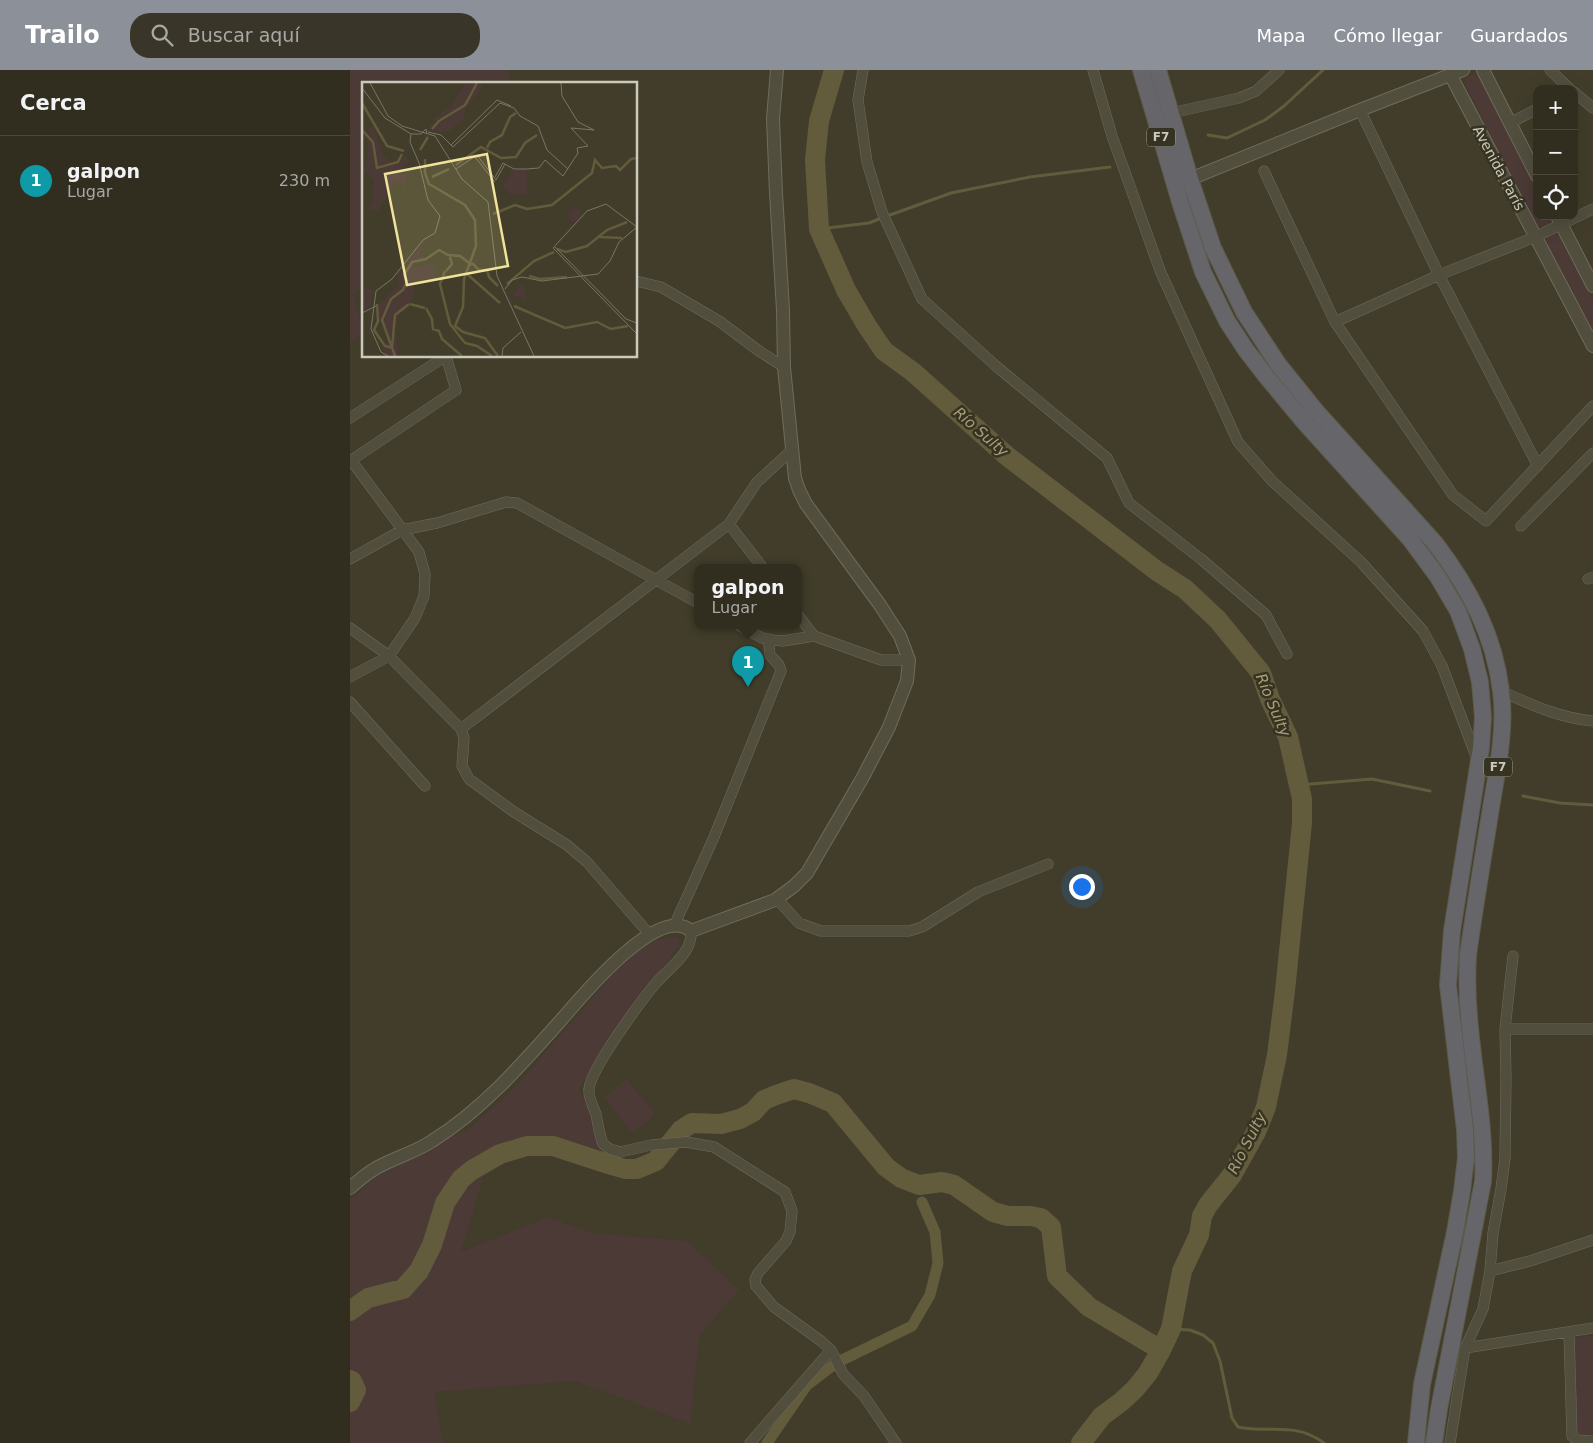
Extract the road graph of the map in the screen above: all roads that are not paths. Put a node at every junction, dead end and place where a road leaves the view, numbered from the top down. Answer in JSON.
{"nodes":[{"id":1,"x":777,"y":70,"type":"edge"},
{"id":2,"x":863,"y":70,"type":"edge"},
{"id":3,"x":1093,"y":70,"type":"edge"},
{"id":4,"x":1141,"y":70,"type":"edge"},
{"id":5,"x":1158,"y":70,"type":"edge"},
{"id":6,"x":1279,"y":70,"type":"edge"},
{"id":7,"x":1463,"y":70,"type":"edge"},
{"id":8,"x":1483,"y":70,"type":"edge"},
{"id":9,"x":1550,"y":70,"type":"edge"},
{"id":10,"x":1450,"y":73,"type":"edge"},
{"id":11,"x":1566,"y":85,"type":"edge"},
{"id":12,"x":1578,"y":95,"type":"edge"},
{"id":13,"x":1593,"y":108,"type":"edge"},
{"id":14,"x":1360,"y":110,"type":"junction"},
{"id":15,"x":1533,"y":111,"type":"edge"},
{"id":16,"x":1171,"y":113,"type":"junction"},
{"id":17,"x":1510,"y":122,"type":"junction"},
{"id":18,"x":1264,"y":171,"type":"dead end"},
{"id":19,"x":1536,"y":175,"type":"edge"},
{"id":20,"x":1190,"y":179,"type":"junction"},
{"id":21,"x":1593,"y":209,"type":"edge"},
{"id":22,"x":1578,"y":214,"type":"edge"},
{"id":23,"x":1559,"y":220,"type":"edge"},
{"id":24,"x":1535,"y":237,"type":"junction"},
{"id":25,"x":1439,"y":275,"type":"junction"},
{"id":26,"x":638,"y":281,"type":"edge"},
{"id":27,"x":1593,"y":286,"type":"edge"},
{"id":28,"x":1335,"y":322,"type":"junction"},
{"id":29,"x":1593,"y":346,"type":"edge"},
{"id":30,"x":443,"y":358,"type":"edge"},
{"id":31,"x":447,"y":358,"type":"edge"},
{"id":32,"x":784,"y":367,"type":"junction"},
{"id":33,"x":1593,"y":406,"type":"edge"},
{"id":34,"x":350,"y":418,"type":"edge"},
{"id":35,"x":792,"y":450,"type":"junction"},
{"id":36,"x":1593,"y":452,"type":"edge"},
{"id":37,"x":350,"y":461,"type":"edge"},
{"id":38,"x":1538,"y":466,"type":"junction"},
{"id":39,"x":729,"y":524,"type":"junction"},
{"id":40,"x":1521,"y":526,"type":"dead end"},
{"id":41,"x":402,"y":530,"type":"junction"},
{"id":42,"x":350,"y":559,"type":"edge"},
{"id":43,"x":760,"y":564,"type":"edge"},
{"id":44,"x":657,"y":580,"type":"junction"},
{"id":45,"x":694,"y":601,"type":"edge"},
{"id":46,"x":802,"y":620,"type":"edge"},
{"id":47,"x":350,"y":628,"type":"edge"},
{"id":48,"x":746,"y":629,"type":"edge"},
{"id":49,"x":814,"y":636,"type":"junction"},
{"id":50,"x":773,"y":640,"type":"junction"},
{"id":51,"x":1287,"y":654,"type":"dead end"},
{"id":52,"x":389,"y":656,"type":"junction"},
{"id":53,"x":909,"y":660,"type":"junction"},
{"id":54,"x":350,"y":677,"type":"edge"},
{"id":55,"x":1502,"y":691,"type":"junction"},
{"id":56,"x":350,"y":702,"type":"edge"},
{"id":57,"x":1593,"y":720,"type":"edge"},
{"id":58,"x":461,"y":729,"type":"junction"},
{"id":59,"x":1478,"y":762,"type":"junction"},
{"id":60,"x":426,"y":786,"type":"dead end"},
{"id":61,"x":1048,"y":864,"type":"dead end"},
{"id":62,"x":776,"y":899,"type":"junction"},
{"id":63,"x":674,"y":926,"type":"junction"},
{"id":64,"x":691,"y":931,"type":"junction"},
{"id":65,"x":650,"y":935,"type":"junction"},
{"id":66,"x":1513,"y":956,"type":"dead end"},
{"id":67,"x":1505,"y":1029,"type":"junction"},
{"id":68,"x":1593,"y":1029,"type":"edge"},
{"id":69,"x":350,"y":1188,"type":"edge"},
{"id":70,"x":1593,"y":1240,"type":"edge"},
{"id":71,"x":1490,"y":1271,"type":"junction"},
{"id":72,"x":1593,"y":1328,"type":"edge"},
{"id":73,"x":1569,"y":1333,"type":"junction"},
{"id":74,"x":1465,"y":1348,"type":"junction"},
{"id":75,"x":831,"y":1350,"type":"junction"},
{"id":76,"x":1593,"y":1441,"type":"edge"},
{"id":77,"x":750,"y":1443,"type":"edge"},
{"id":78,"x":896,"y":1443,"type":"edge"},
{"id":79,"x":1416,"y":1443,"type":"edge"},
{"id":80,"x":1434,"y":1443,"type":"edge"},
{"id":81,"x":1450,"y":1443,"type":"edge"}],
"edges":[{"from":1,"to":32,"type":"street"},
{"from":2,"to":51,"type":"street"},
{"from":3,"to":59,"type":"street"},
{"from":4,"to":59,"type":"highway","number":"F7"},
{"from":5,"to":16,"type":"highway","number":"F7"},
{"from":6,"to":16,"type":"street"},
{"from":7,"to":10,"type":"street"},
{"from":8,"to":17,"type":"street"},
{"from":9,"to":11,"type":"street"},
{"from":10,"to":14,"type":"street"},
{"from":10,"to":24,"type":"street","name":"Avenida París"},
{"from":12,"to":13,"type":"street"},
{"from":14,"to":20,"type":"street"},
{"from":14,"to":25,"type":"street"},
{"from":15,"to":17,"type":"street"},
{"from":16,"to":20,"type":"highway","number":"F7"},
{"from":17,"to":19,"type":"street"},
{"from":18,"to":28,"type":"street"},
{"from":20,"to":55,"type":"highway","number":"F7"},
{"from":21,"to":22,"type":"street"},
{"from":23,"to":24,"type":"street"},
{"from":23,"to":27,"type":"street"},
{"from":24,"to":25,"type":"street"},
{"from":24,"to":29,"type":"street","name":"Avenida París"},
{"from":25,"to":28,"type":"street"},
{"from":25,"to":38,"type":"street"},
{"from":26,"to":32,"type":"street"},
{"from":28,"to":38,"type":"street"},
{"from":30,"to":34,"type":"street"},
{"from":31,"to":37,"type":"street"},
{"from":32,"to":35,"type":"street"},
{"from":33,"to":38,"type":"street"},
{"from":35,"to":39,"type":"street"},
{"from":35,"to":53,"type":"street"},
{"from":36,"to":40,"type":"street"},
{"from":37,"to":41,"type":"street"},
{"from":39,"to":43,"type":"street"},
{"from":39,"to":44,"type":"street"},
{"from":41,"to":42,"type":"street"},
{"from":41,"to":44,"type":"street"},
{"from":41,"to":52,"type":"street"},
{"from":44,"to":45,"type":"street"},
{"from":44,"to":58,"type":"street"},
{"from":46,"to":49,"type":"street"},
{"from":47,"to":52,"type":"street"},
{"from":48,"to":50,"type":"street"},
{"from":49,"to":50,"type":"street"},
{"from":49,"to":53,"type":"street"},
{"from":50,"to":63,"type":"street"},
{"from":52,"to":54,"type":"street"},
{"from":52,"to":58,"type":"street"},
{"from":53,"to":62,"type":"street"},
{"from":55,"to":57,"type":"street"},
{"from":55,"to":80,"type":"highway","number":"F7"},
{"from":56,"to":60,"type":"street"},
{"from":58,"to":65,"type":"street"},
{"from":59,"to":79,"type":"highway","number":"F7"},
{"from":61,"to":62,"type":"street"},
{"from":62,"to":64,"type":"street"},
{"from":63,"to":64,"type":"street"},
{"from":63,"to":65,"type":"street"},
{"from":64,"to":75,"type":"street"},
{"from":65,"to":69,"type":"street"},
{"from":66,"to":67,"type":"street"},
{"from":67,"to":68,"type":"street"},
{"from":67,"to":71,"type":"street"},
{"from":70,"to":71,"type":"street"},
{"from":71,"to":74,"type":"street"},
{"from":72,"to":73,"type":"street"},
{"from":73,"to":74,"type":"street"},
{"from":73,"to":76,"type":"street"},
{"from":74,"to":81,"type":"street"},
{"from":75,"to":77,"type":"street"},
{"from":75,"to":78,"type":"street"}]}
